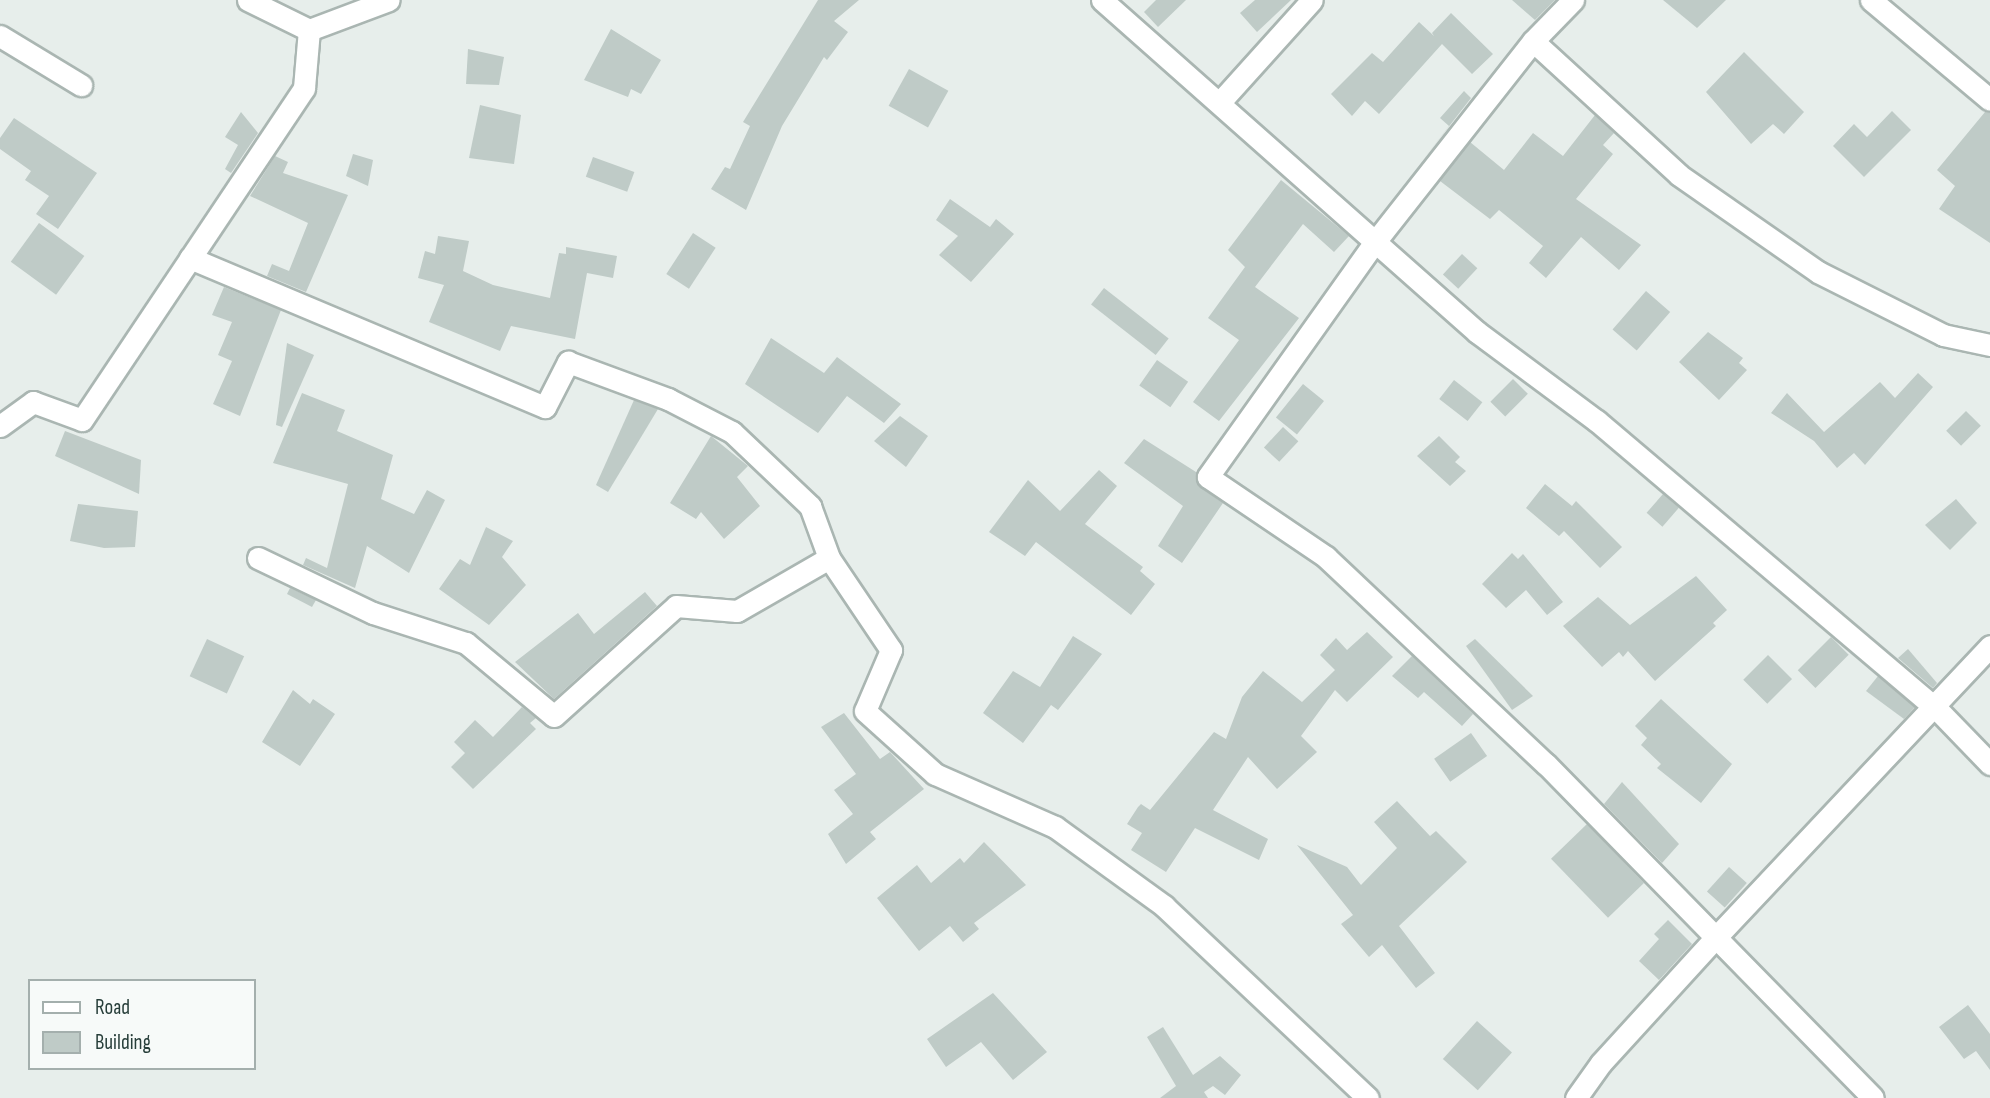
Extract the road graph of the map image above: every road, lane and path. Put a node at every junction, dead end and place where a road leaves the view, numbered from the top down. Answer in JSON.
{"nodes":[{"id":1,"x":248,"y":0,"type":"edge"},
{"id":2,"x":389,"y":0,"type":"edge"},
{"id":3,"x":1102,"y":0,"type":"edge"},
{"id":4,"x":1312,"y":0,"type":"edge"},
{"id":5,"x":1573,"y":0,"type":"edge"},
{"id":6,"x":1871,"y":0,"type":"edge"},
{"id":7,"x":309,"y":30,"type":"junction"},
{"id":8,"x":0,"y":36,"type":"edge"},
{"id":9,"x":1533,"y":41,"type":"junction"},
{"id":10,"x":81,"y":85,"type":"dead end"},
{"id":11,"x":1990,"y":100,"type":"edge"},
{"id":12,"x":1220,"y":102,"type":"junction"},
{"id":13,"x":1374,"y":243,"type":"junction"},
{"id":14,"x":190,"y":258,"type":"junction"},
{"id":15,"x":1990,"y":345,"type":"edge"},
{"id":16,"x":0,"y":426,"type":"edge"},
{"id":17,"x":258,"y":558,"type":"dead end"},
{"id":18,"x":829,"y":558,"type":"junction"},
{"id":19,"x":1990,"y":646,"type":"edge"},
{"id":20,"x":1936,"y":708,"type":"junction"},
{"id":21,"x":1990,"y":764,"type":"edge"},
{"id":22,"x":1718,"y":935,"type":"junction"},
{"id":23,"x":1368,"y":1098,"type":"edge"},
{"id":24,"x":1576,"y":1098,"type":"edge"},
{"id":25,"x":1873,"y":1098,"type":"edge"}],
"edges":[{"from":1,"to":7,"type":"street"},
{"from":2,"to":7,"type":"street"},
{"from":3,"to":12,"type":"street"},
{"from":4,"to":12,"type":"street"},
{"from":5,"to":9,"type":"street"},
{"from":6,"to":11,"type":"street"},
{"from":7,"to":14,"type":"street"},
{"from":8,"to":10,"type":"street"},
{"from":9,"to":13,"type":"street"},
{"from":9,"to":15,"type":"street"},
{"from":12,"to":13,"type":"street"},
{"from":13,"to":20,"type":"street"},
{"from":13,"to":22,"type":"street"},
{"from":14,"to":16,"type":"street"},
{"from":14,"to":18,"type":"street"},
{"from":17,"to":18,"type":"street"},
{"from":18,"to":23,"type":"street"},
{"from":19,"to":20,"type":"street"},
{"from":20,"to":21,"type":"street"},
{"from":20,"to":22,"type":"street"},
{"from":22,"to":24,"type":"street"},
{"from":22,"to":25,"type":"street"}]}
